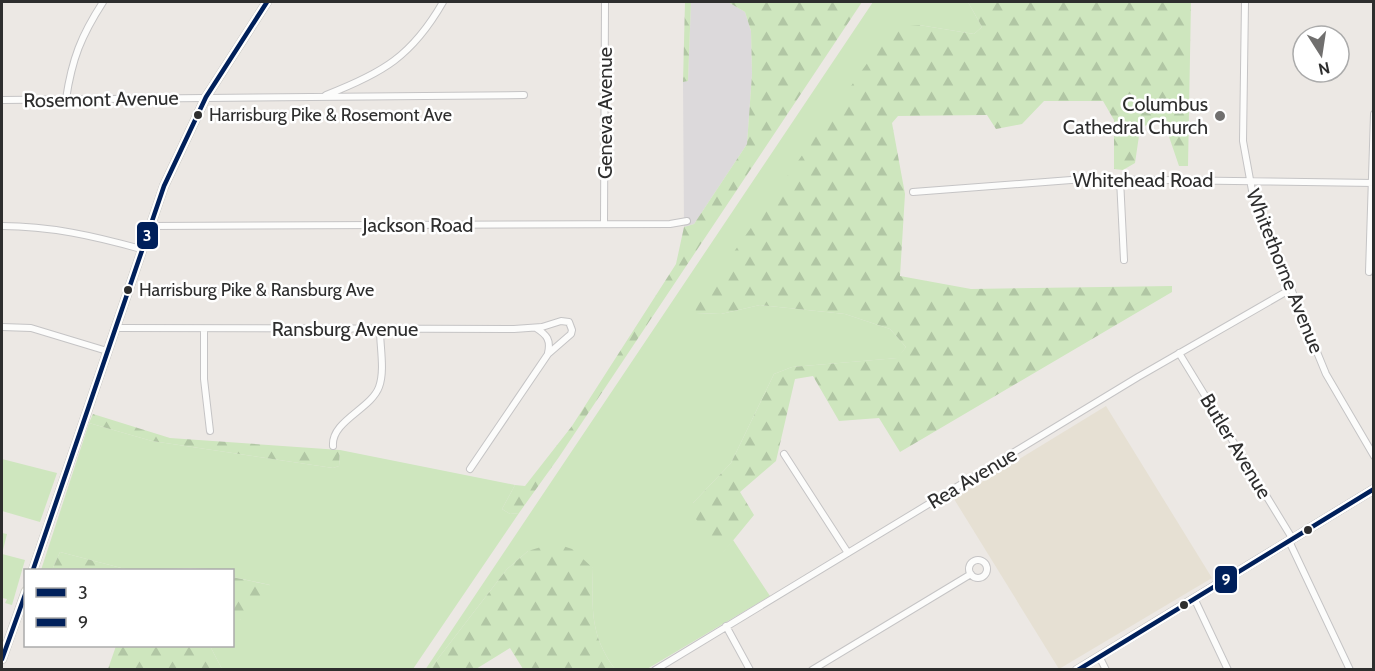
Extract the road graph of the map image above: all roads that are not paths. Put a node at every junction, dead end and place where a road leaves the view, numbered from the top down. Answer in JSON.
{"nodes":[{"id":1,"x":103,"y":2,"type":"edge"},
{"id":2,"x":267,"y":2,"type":"edge"},
{"id":3,"x":443,"y":2,"type":"edge"},
{"id":4,"x":605,"y":2,"type":"edge"},
{"id":5,"x":1245,"y":2,"type":"edge"},
{"id":6,"x":524,"y":95,"type":"dead end"},
{"id":7,"x":206,"y":97,"type":"junction"},
{"id":8,"x":323,"y":97,"type":"junction"},
{"id":9,"x":66,"y":99,"type":"junction"},
{"id":10,"x":2,"y":100,"type":"edge"},
{"id":11,"x":1374,"y":114,"type":"edge"},
{"id":12,"x":1120,"y":179,"type":"junction"},
{"id":13,"x":1249,"y":182,"type":"junction"},
{"id":14,"x":1373,"y":183,"type":"edge"},
{"id":15,"x":913,"y":192,"type":"dead end"},
{"id":16,"x":687,"y":221,"type":"dead end"},
{"id":17,"x":604,"y":224,"type":"junction"},
{"id":18,"x":2,"y":226,"type":"edge"},
{"id":19,"x":149,"y":226,"type":"junction"},
{"id":20,"x":141,"y":249,"type":"junction"},
{"id":21,"x":1124,"y":260,"type":"dead end"},
{"id":22,"x":1369,"y":272,"type":"dead end"},
{"id":23,"x":1291,"y":289,"type":"junction"},
{"id":24,"x":2,"y":327,"type":"edge"},
{"id":25,"x":115,"y":328,"type":"junction"},
{"id":26,"x":536,"y":328,"type":"junction"},
{"id":27,"x":204,"y":329,"type":"junction"},
{"id":28,"x":380,"y":330,"type":"junction"},
{"id":29,"x":107,"y":351,"type":"junction"},
{"id":30,"x":1179,"y":353,"type":"junction"},
{"id":31,"x":548,"y":354,"type":"junction"},
{"id":32,"x":210,"y":431,"type":"dead end"},
{"id":33,"x":333,"y":446,"type":"dead end"},
{"id":34,"x":784,"y":454,"type":"dead end"},
{"id":35,"x":1374,"y":456,"type":"edge"},
{"id":36,"x":470,"y":469,"type":"dead end"},
{"id":37,"x":1374,"y":489,"type":"edge"},
{"id":38,"x":1291,"y":539,"type":"junction"},
{"id":39,"x":848,"y":553,"type":"junction"},
{"id":40,"x":33,"y":569,"type":"edge"},
{"id":41,"x":971,"y":574,"type":"dead end"},
{"id":42,"x":24,"y":597,"type":"edge"},
{"id":43,"x":1194,"y":598,"type":"junction"},
{"id":44,"x":726,"y":626,"type":"junction"},
{"id":45,"x":1100,"y":656,"type":"junction"},
{"id":46,"x":2,"y":659,"type":"edge"},
{"id":47,"x":655,"y":669,"type":"edge"},
{"id":48,"x":750,"y":669,"type":"edge"},
{"id":49,"x":812,"y":669,"type":"edge"},
{"id":50,"x":1077,"y":669,"type":"edge"},
{"id":51,"x":1106,"y":669,"type":"edge"},
{"id":52,"x":1228,"y":669,"type":"edge"},
{"id":53,"x":1350,"y":669,"type":"edge"}],
"edges":[{"from":1,"to":9,"type":"street"},
{"from":2,"to":7,"type":"main road"},
{"from":3,"to":8,"type":"street"},
{"from":4,"to":17,"type":"street","name":"Geneva Avenue"},
{"from":5,"to":13,"type":"street","name":"Whitethorne Avenue"},
{"from":6,"to":8,"type":"street","name":"Rosemont Avenue"},
{"from":7,"to":8,"type":"street","name":"Rosemont Avenue"},
{"from":7,"to":9,"type":"street","name":"Rosemont Avenue"},
{"from":7,"to":19,"type":"main road"},
{"from":9,"to":10,"type":"street","name":"Rosemont Avenue"},
{"from":11,"to":14,"type":"street"},
{"from":12,"to":13,"type":"street","name":"Whitehead Road"},
{"from":12,"to":15,"type":"street","name":"Whitehead Road"},
{"from":12,"to":21,"type":"street"},
{"from":13,"to":14,"type":"street","name":"Whitehead Road"},
{"from":13,"to":23,"type":"street","name":"Whitethorne Avenue"},
{"from":14,"to":22,"type":"street"},
{"from":16,"to":17,"type":"street","name":"Jackson Road"},
{"from":17,"to":19,"type":"street","name":"Jackson Road"},
{"from":18,"to":20,"type":"street"},
{"from":19,"to":20,"type":"main road"},
{"from":20,"to":25,"type":"main road"},
{"from":23,"to":30,"type":"street","name":"Rea Avenue"},
{"from":23,"to":35,"type":"street","name":"Whitethorne Avenue"},
{"from":24,"to":29,"type":"street"},
{"from":25,"to":27,"type":"street","name":"Ransburg Avenue"},
{"from":25,"to":29,"type":"main road"},
{"from":26,"to":28,"type":"street","name":"Ransburg Avenue"},
{"from":26,"to":31,"type":"street"},
{"from":26,"to":31,"type":"street","name":"Ransburg Avenue"},
{"from":27,"to":28,"type":"street","name":"Ransburg Avenue"},
{"from":27,"to":32,"type":"street"},
{"from":28,"to":33,"type":"street"},
{"from":29,"to":40,"type":"main road"},
{"from":30,"to":38,"type":"street","name":"Butler Avenue"},
{"from":30,"to":39,"type":"street","name":"Rea Avenue"},
{"from":31,"to":36,"type":"street"},
{"from":34,"to":39,"type":"street"},
{"from":37,"to":38,"type":"street"},
{"from":38,"to":43,"type":"street"},
{"from":38,"to":53,"type":"street","name":"Butler Avenue"},
{"from":39,"to":44,"type":"street","name":"Rea Avenue"},
{"from":41,"to":49,"type":"street"},
{"from":42,"to":46,"type":"main road"},
{"from":43,"to":45,"type":"street"},
{"from":43,"to":52,"type":"street"},
{"from":44,"to":47,"type":"street","name":"Rea Avenue"},
{"from":44,"to":48,"type":"street"},
{"from":45,"to":50,"type":"street"},
{"from":45,"to":51,"type":"street"}]}
